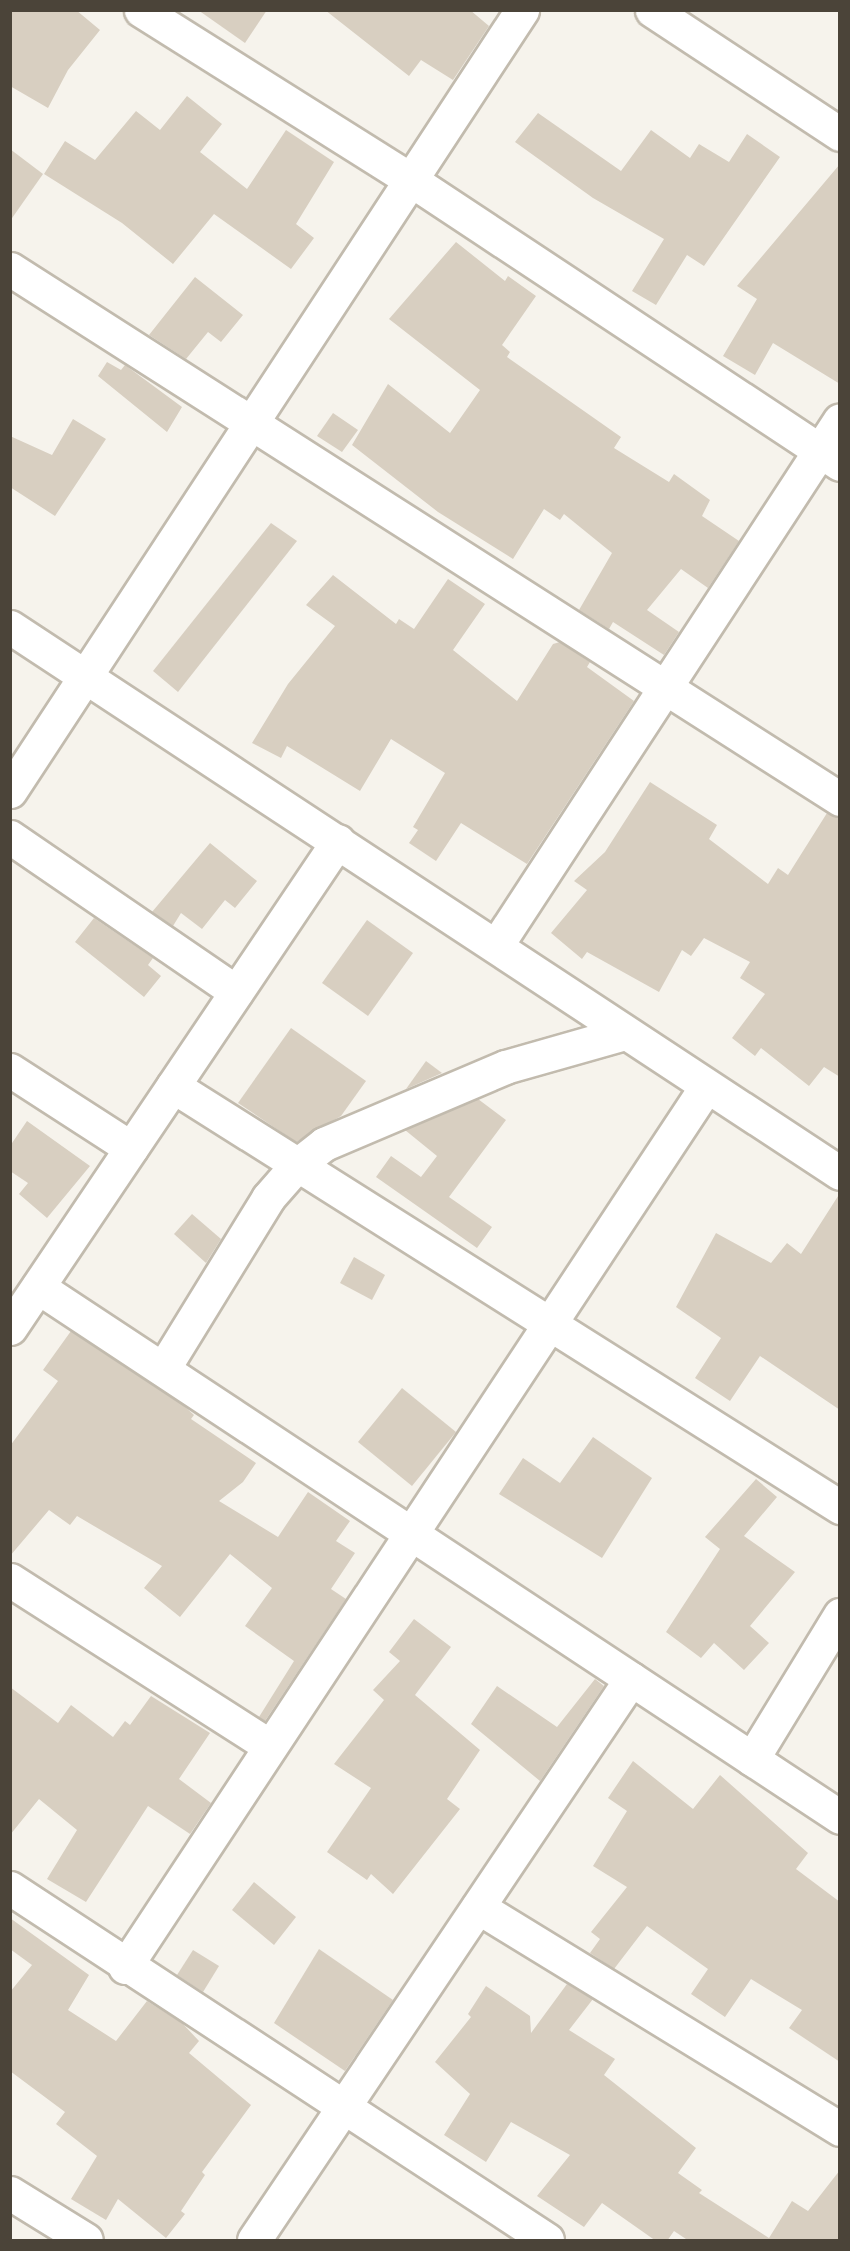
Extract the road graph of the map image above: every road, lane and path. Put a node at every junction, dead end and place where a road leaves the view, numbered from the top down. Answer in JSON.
{"nodes":[{"id":1,"x":141,"y":10,"type":"edge"},
{"id":2,"x":522,"y":10,"type":"edge"},
{"id":3,"x":652,"y":10,"type":"edge"},
{"id":4,"x":840,"y":134,"type":"edge"},
{"id":5,"x":411,"y":180,"type":"junction"},
{"id":6,"x":10,"y":269,"type":"edge"},
{"id":7,"x":840,"y":420,"type":"edge"},
{"id":8,"x":251,"y":424,"type":"junction"},
{"id":9,"x":830,"y":458,"type":"edge"},
{"id":10,"x":10,"y":627,"type":"edge"},
{"id":11,"x":85,"y":677,"type":"junction"},
{"id":12,"x":665,"y":690,"type":"junction"},
{"id":13,"x":10,"y":791,"type":"edge"},
{"id":14,"x":840,"y":799,"type":"edge"},
{"id":15,"x":10,"y":837,"type":"edge"},
{"id":16,"x":338,"y":840,"type":"junction"},
{"id":17,"x":496,"y":946,"type":"junction"},
{"id":18,"x":236,"y":992,"type":"junction"},
{"id":19,"x":624,"y":1033,"type":"junction"},
{"id":20,"x":10,"y":1070,"type":"edge"},
{"id":21,"x":173,"y":1086,"type":"junction"},
{"id":22,"x":706,"y":1087,"type":"junction"},
{"id":23,"x":131,"y":1148,"type":"junction"},
{"id":24,"x":296,"y":1166,"type":"junction"},
{"id":25,"x":840,"y":1173,"type":"edge"},
{"id":26,"x":38,"y":1287,"type":"junction"},
{"id":27,"x":548,"y":1325,"type":"junction"},
{"id":28,"x":10,"y":1328,"type":"edge"},
{"id":29,"x":163,"y":1369,"type":"junction"},
{"id":30,"x":840,"y":1508,"type":"edge"},
{"id":31,"x":410,"y":1533,"type":"junction"},
{"id":32,"x":10,"y":1580,"type":"edge"},
{"id":33,"x":840,"y":1615,"type":"edge"},
{"id":34,"x":631,"y":1679,"type":"junction"},
{"id":35,"x":270,"y":1746,"type":"junction"},
{"id":36,"x":752,"y":1759,"type":"junction"},
{"id":37,"x":840,"y":1817,"type":"edge"},
{"id":38,"x":10,"y":1888,"type":"edge"},
{"id":39,"x":478,"y":1907,"type":"junction"},
{"id":40,"x":125,"y":1967,"type":"junction"},
{"id":41,"x":343,"y":2108,"type":"junction"},
{"id":42,"x":840,"y":2129,"type":"edge"},
{"id":43,"x":10,"y":2193,"type":"edge"},
{"id":44,"x":86,"y":2241,"type":"edge"},
{"id":45,"x":254,"y":2241,"type":"edge"},
{"id":46,"x":547,"y":2241,"type":"edge"}],
"edges":[{"from":1,"to":5,"type":"street"},
{"from":2,"to":5,"type":"street"},
{"from":3,"to":4,"type":"street"},
{"from":5,"to":8,"type":"street"},
{"from":5,"to":9,"type":"street"},
{"from":6,"to":8,"type":"street"},
{"from":7,"to":9,"type":"street"},
{"from":8,"to":11,"type":"street"},
{"from":8,"to":12,"type":"street"},
{"from":9,"to":12,"type":"street"},
{"from":10,"to":11,"type":"street"},
{"from":11,"to":13,"type":"street"},
{"from":11,"to":16,"type":"street"},
{"from":12,"to":14,"type":"street"},
{"from":12,"to":17,"type":"street"},
{"from":15,"to":18,"type":"street"},
{"from":16,"to":17,"type":"street"},
{"from":16,"to":18,"type":"street"},
{"from":17,"to":19,"type":"street"},
{"from":18,"to":21,"type":"street"},
{"from":19,"to":22,"type":"street"},
{"from":19,"to":24,"type":"street"},
{"from":20,"to":23,"type":"street"},
{"from":21,"to":23,"type":"street"},
{"from":21,"to":24,"type":"street"},
{"from":22,"to":25,"type":"street"},
{"from":22,"to":27,"type":"street"},
{"from":23,"to":26,"type":"street"},
{"from":24,"to":27,"type":"street"},
{"from":24,"to":29,"type":"street"},
{"from":26,"to":28,"type":"street"},
{"from":26,"to":29,"type":"street"},
{"from":27,"to":30,"type":"street"},
{"from":27,"to":31,"type":"street"},
{"from":29,"to":31,"type":"street"},
{"from":31,"to":34,"type":"street"},
{"from":31,"to":35,"type":"street"},
{"from":32,"to":35,"type":"street"},
{"from":33,"to":36,"type":"street"},
{"from":34,"to":36,"type":"street"},
{"from":34,"to":39,"type":"street"},
{"from":35,"to":40,"type":"street"},
{"from":36,"to":37,"type":"street"},
{"from":38,"to":40,"type":"street"},
{"from":39,"to":41,"type":"street"},
{"from":39,"to":42,"type":"street"},
{"from":40,"to":41,"type":"street"},
{"from":41,"to":45,"type":"street"},
{"from":41,"to":46,"type":"street"},
{"from":43,"to":44,"type":"street"}]}
